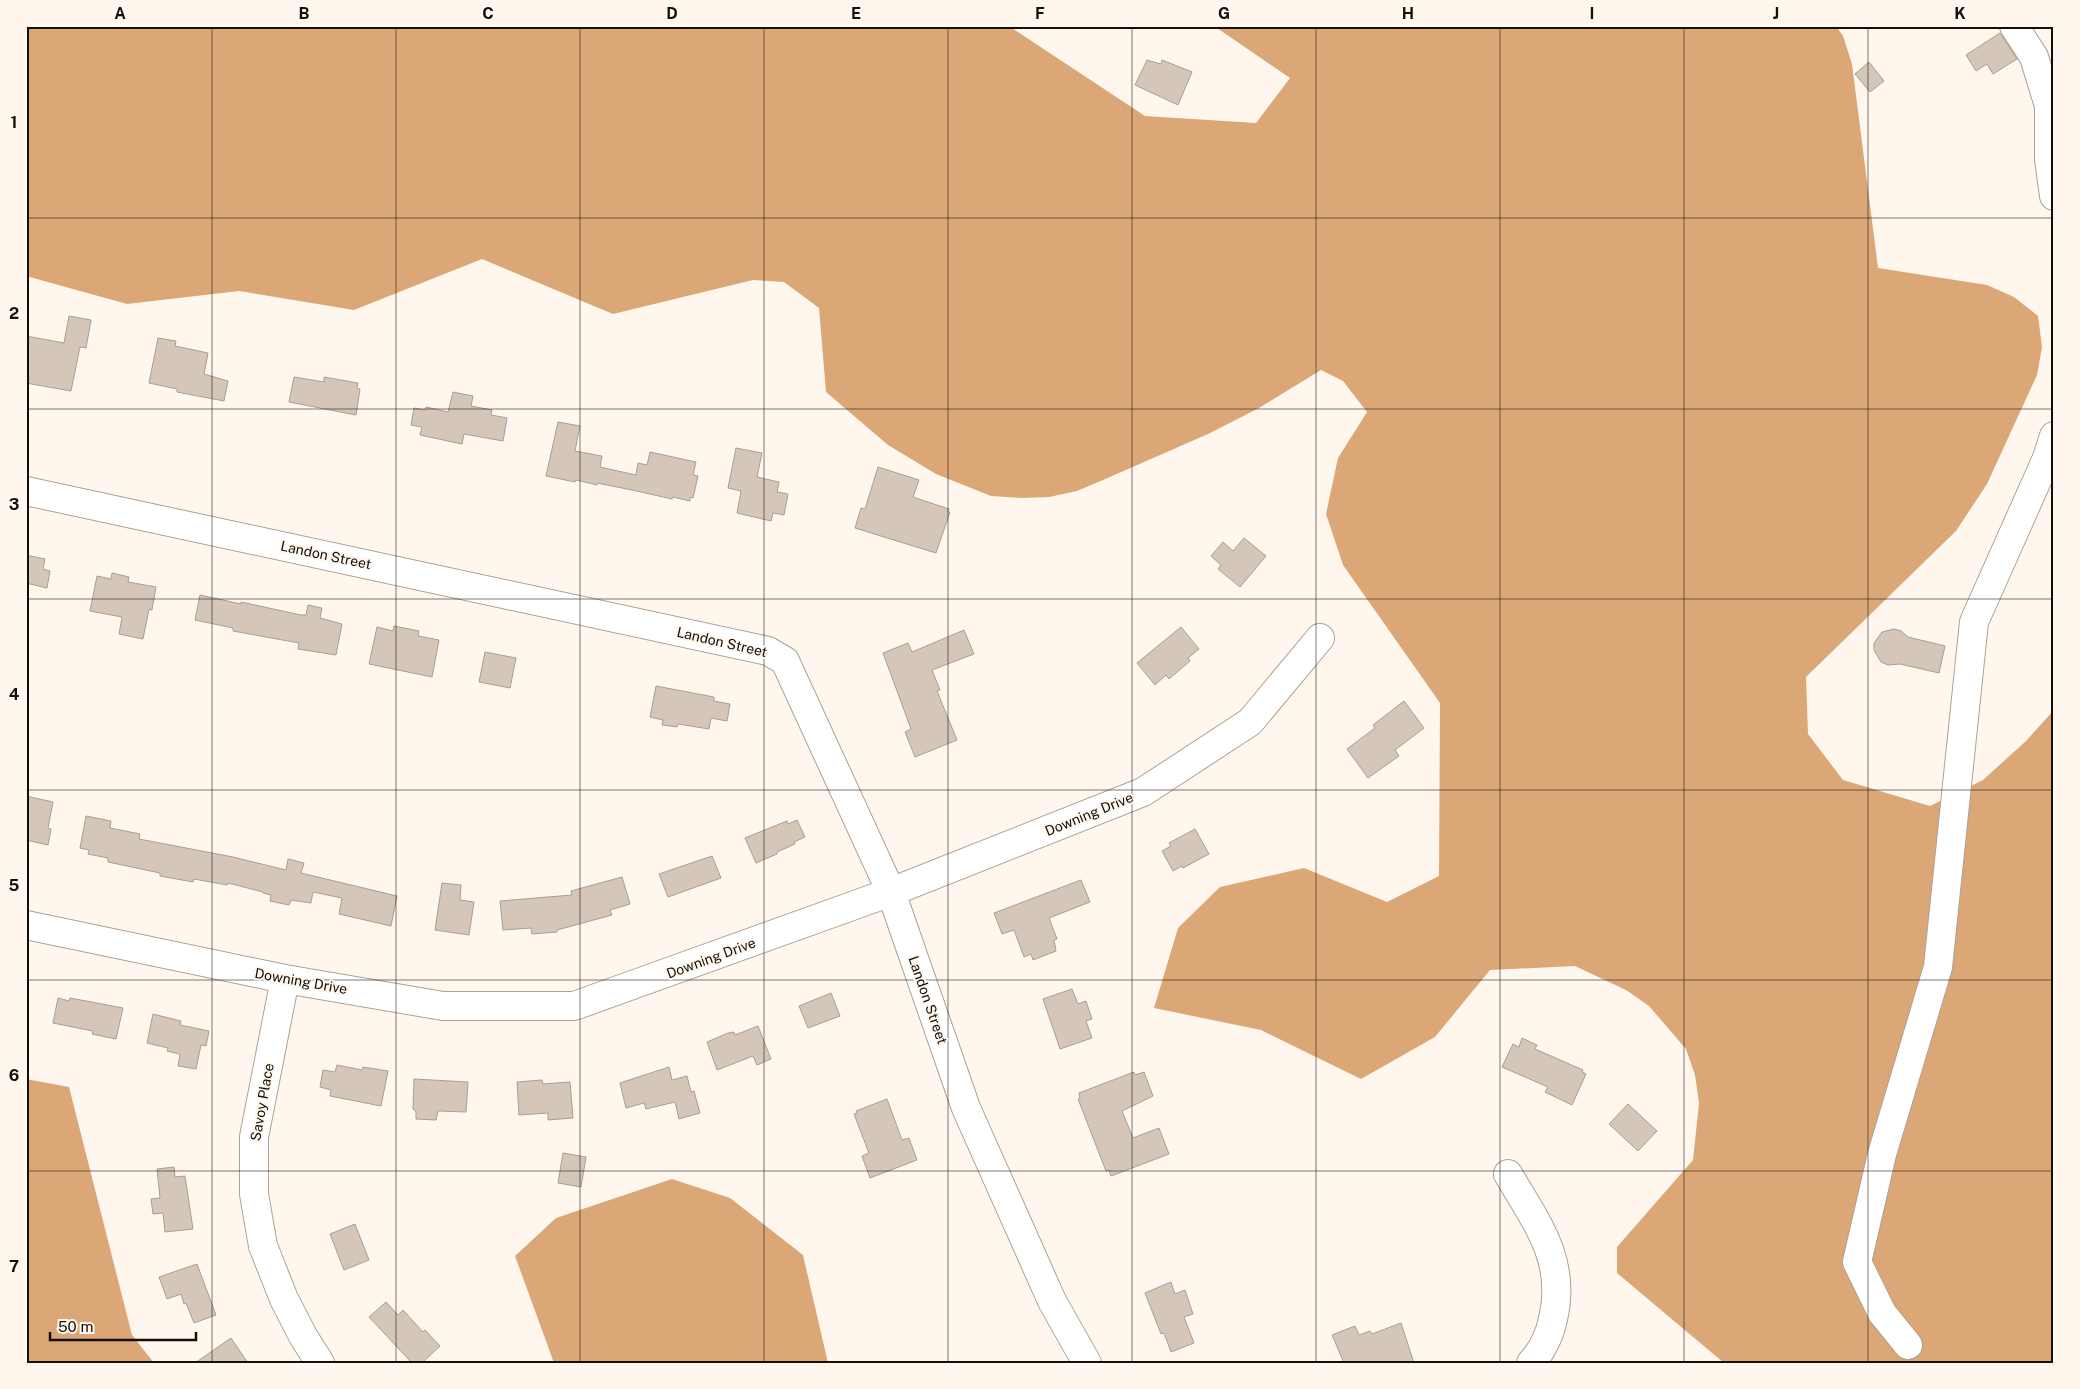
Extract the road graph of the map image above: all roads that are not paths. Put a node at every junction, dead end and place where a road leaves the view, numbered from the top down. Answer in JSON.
{"nodes":[{"id":1,"x":2014,"y":26,"type":"edge"},
{"id":2,"x":2054,"y":196,"type":"edge"},
{"id":3,"x":2054,"y":436,"type":"edge"},
{"id":4,"x":26,"y":491,"type":"edge"},
{"id":5,"x":1320,"y":638,"type":"dead end"},
{"id":6,"x":891,"y":892,"type":"junction"},
{"id":7,"x":26,"y":925,"type":"edge"},
{"id":8,"x":285,"y":979,"type":"junction"},
{"id":9,"x":1508,"y":1174,"type":"dead end"},
{"id":10,"x":1908,"y":1345,"type":"dead end"},
{"id":11,"x":320,"y":1363,"type":"edge"},
{"id":12,"x":1088,"y":1363,"type":"edge"},
{"id":13,"x":1531,"y":1363,"type":"edge"}],
"edges":[{"from":1,"to":2,"type":"street"},
{"from":3,"to":10,"type":"street"},
{"from":4,"to":6,"type":"street","name":"Landon Street"},
{"from":5,"to":6,"type":"street","name":"Downing Drive"},
{"from":6,"to":8,"type":"street","name":"Downing Drive"},
{"from":6,"to":12,"type":"street","name":"Landon Street"},
{"from":7,"to":8,"type":"street","name":"Downing Drive"},
{"from":8,"to":11,"type":"street","name":"Savoy Place"},
{"from":9,"to":13,"type":"street"}]}
